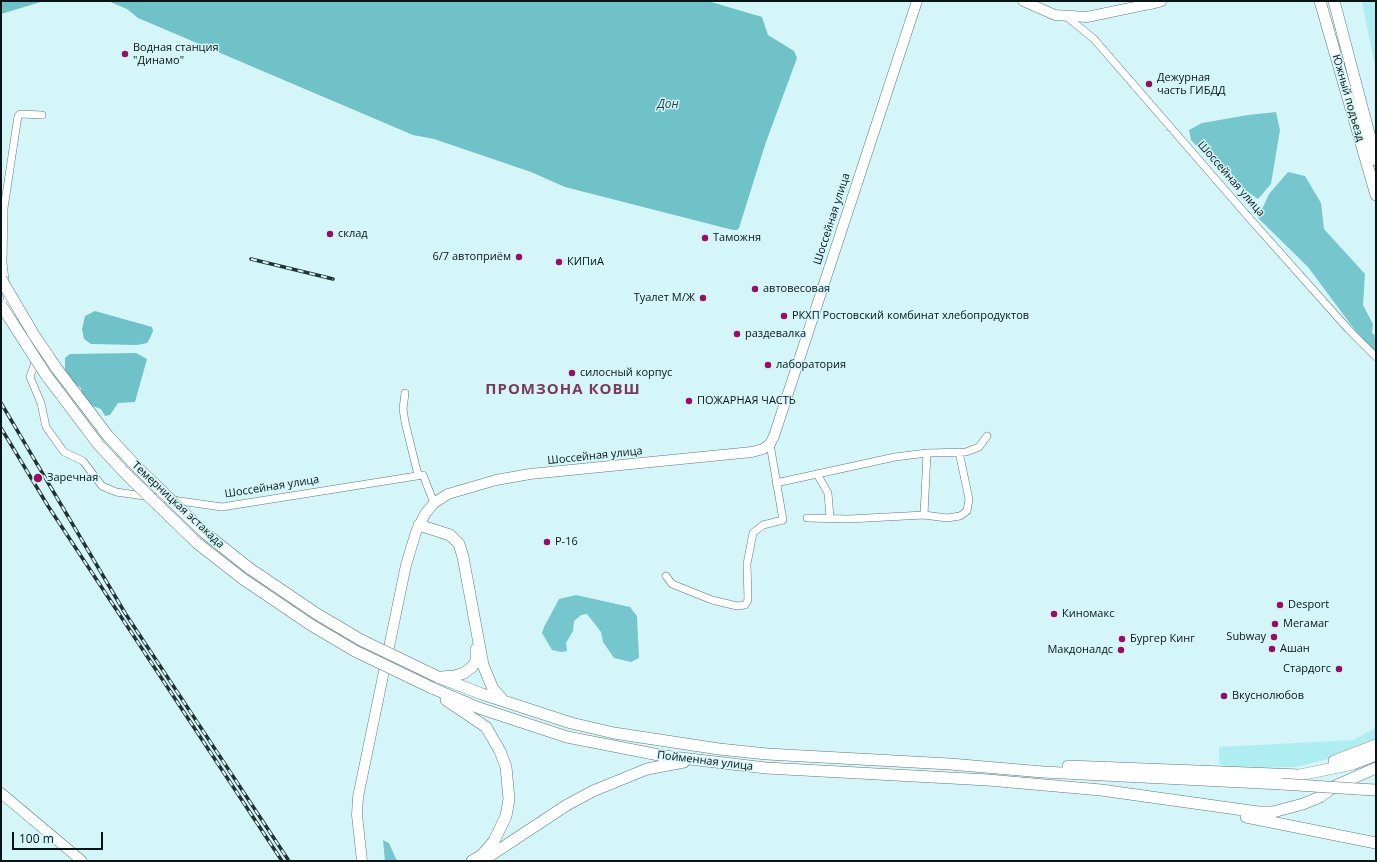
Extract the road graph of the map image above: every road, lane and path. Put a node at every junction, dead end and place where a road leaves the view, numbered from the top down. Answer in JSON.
{"nodes":[{"id":1,"x":917,"y":1,"type":"edge"},
{"id":2,"x":1023,"y":1,"type":"edge"},
{"id":3,"x":1137,"y":1,"type":"edge"},
{"id":4,"x":1161,"y":1,"type":"edge"},
{"id":5,"x":1320,"y":1,"type":"edge"},
{"id":6,"x":1334,"y":1,"type":"edge"},
{"id":7,"x":1149,"y":2,"type":"edge"},
{"id":8,"x":1123,"y":9,"type":"junction"},
{"id":9,"x":1067,"y":17,"type":"junction"},
{"id":10,"x":42,"y":115,"type":"dead end"},
{"id":11,"x":1376,"y":160,"type":"edge"},
{"id":12,"x":1376,"y":196,"type":"edge"},
{"id":13,"x":2,"y":207,"type":"edge"},
{"id":14,"x":1,"y":279,"type":"edge"},
{"id":15,"x":1,"y":305,"type":"edge"},
{"id":16,"x":1376,"y":357,"type":"edge"},
{"id":17,"x":405,"y":393,"type":"dead end"},
{"id":18,"x":987,"y":436,"type":"dead end"},
{"id":19,"x":770,"y":444,"type":"junction"},
{"id":20,"x":959,"y":452,"type":"junction"},
{"id":21,"x":927,"y":453,"type":"junction"},
{"id":22,"x":817,"y":474,"type":"junction"},
{"id":23,"x":420,"y":475,"type":"junction"},
{"id":24,"x":776,"y":483,"type":"junction"},
{"id":25,"x":434,"y":503,"type":"junction"},
{"id":26,"x":924,"y":515,"type":"junction"},
{"id":27,"x":807,"y":518,"type":"dead end"},
{"id":28,"x":830,"y":518,"type":"junction"},
{"id":29,"x":418,"y":528,"type":"junction"},
{"id":30,"x":666,"y":576,"type":"dead end"},
{"id":31,"x":438,"y":677,"type":"junction"},
{"id":32,"x":433,"y":689,"type":"junction"},
{"id":33,"x":504,"y":701,"type":"junction"},
{"id":34,"x":1376,"y":745,"type":"edge"},
{"id":35,"x":1376,"y":755,"type":"edge"},
{"id":36,"x":726,"y":763,"type":"junction"},
{"id":37,"x":981,"y":767,"type":"junction"},
{"id":38,"x":1376,"y":768,"type":"edge"},
{"id":39,"x":1324,"y":771,"type":"junction"},
{"id":40,"x":1269,"y":773,"type":"junction"},
{"id":41,"x":1335,"y":786,"type":"junction"},
{"id":42,"x":1376,"y":790,"type":"edge"},
{"id":43,"x":1,"y":793,"type":"edge"},
{"id":44,"x":1173,"y":801,"type":"junction"},
{"id":45,"x":1376,"y":843,"type":"edge"},
{"id":46,"x":82,"y":861,"type":"edge"},
{"id":47,"x":362,"y":861,"type":"edge"},
{"id":48,"x":472,"y":861,"type":"edge"},
{"id":49,"x":482,"y":861,"type":"edge"}],
"edges":[{"from":1,"to":19,"type":"main road","name":"Шоссейная улица"},
{"from":2,"to":9,"type":"main road","name":"Шоссейная улица"},
{"from":3,"to":8,"type":"main road"},
{"from":4,"to":7,"type":"main road"},
{"from":5,"to":12,"type":"main road","name":"Южный подъезд"},
{"from":6,"to":11,"type":"main road","name":"Южный подъезд"},
{"from":7,"to":8,"type":"main road","name":"Шоссейная улица"},
{"from":8,"to":9,"type":"main road","name":"Шоссейная улица"},
{"from":9,"to":16,"type":"street","name":"Шоссейная улица"},
{"from":10,"to":13,"type":"street","name":"Шоссейная улица"},
{"from":13,"to":23,"type":"street","name":"Шоссейная улица"},
{"from":14,"to":31,"type":"main road","name":"Темерницкая эстакада","bridge":true},
{"from":15,"to":32,"type":"main road","name":"Темерницкая эстакада","bridge":true},
{"from":17,"to":23,"type":"street"},
{"from":18,"to":20,"type":"street"},
{"from":19,"to":24,"type":"street"},
{"from":19,"to":25,"type":"main road","name":"Шоссейная улица"},
{"from":20,"to":21,"type":"street"},
{"from":20,"to":26,"type":"street"},
{"from":21,"to":22,"type":"street"},
{"from":21,"to":26,"type":"street"},
{"from":22,"to":24,"type":"street"},
{"from":22,"to":28,"type":"street"},
{"from":23,"to":25,"type":"street"},
{"from":24,"to":30,"type":"street"},
{"from":25,"to":29,"type":"main road","name":"Шоссейная улица"},
{"from":26,"to":28,"type":"street"},
{"from":27,"to":28,"type":"street"},
{"from":29,"to":31,"type":"main road"},
{"from":29,"to":33,"type":"main road"},
{"from":29,"to":47,"type":"main road","name":"Шоссейная улица"},
{"from":31,"to":33,"type":"main road","name":"Пойменная улица"},
{"from":32,"to":36,"type":"main road","name":"Пойменная улица"},
{"from":32,"to":48,"type":"main road"},
{"from":33,"to":37,"type":"main road","name":"Пойменная улица"},
{"from":34,"to":40,"type":"main road"},
{"from":35,"to":39,"type":"main road"},
{"from":36,"to":44,"type":"main road","name":"Пойменная улица"},
{"from":36,"to":49,"type":"main road"},
{"from":37,"to":40,"type":"main road"},
{"from":37,"to":42,"type":"main road","bridge":true},
{"from":38,"to":41,"type":"main road"},
{"from":39,"to":40,"type":"main road"},
{"from":39,"to":41,"type":"main road"},
{"from":41,"to":44,"type":"main road"},
{"from":43,"to":46,"type":"main road"},
{"from":44,"to":45,"type":"main road"}]}
